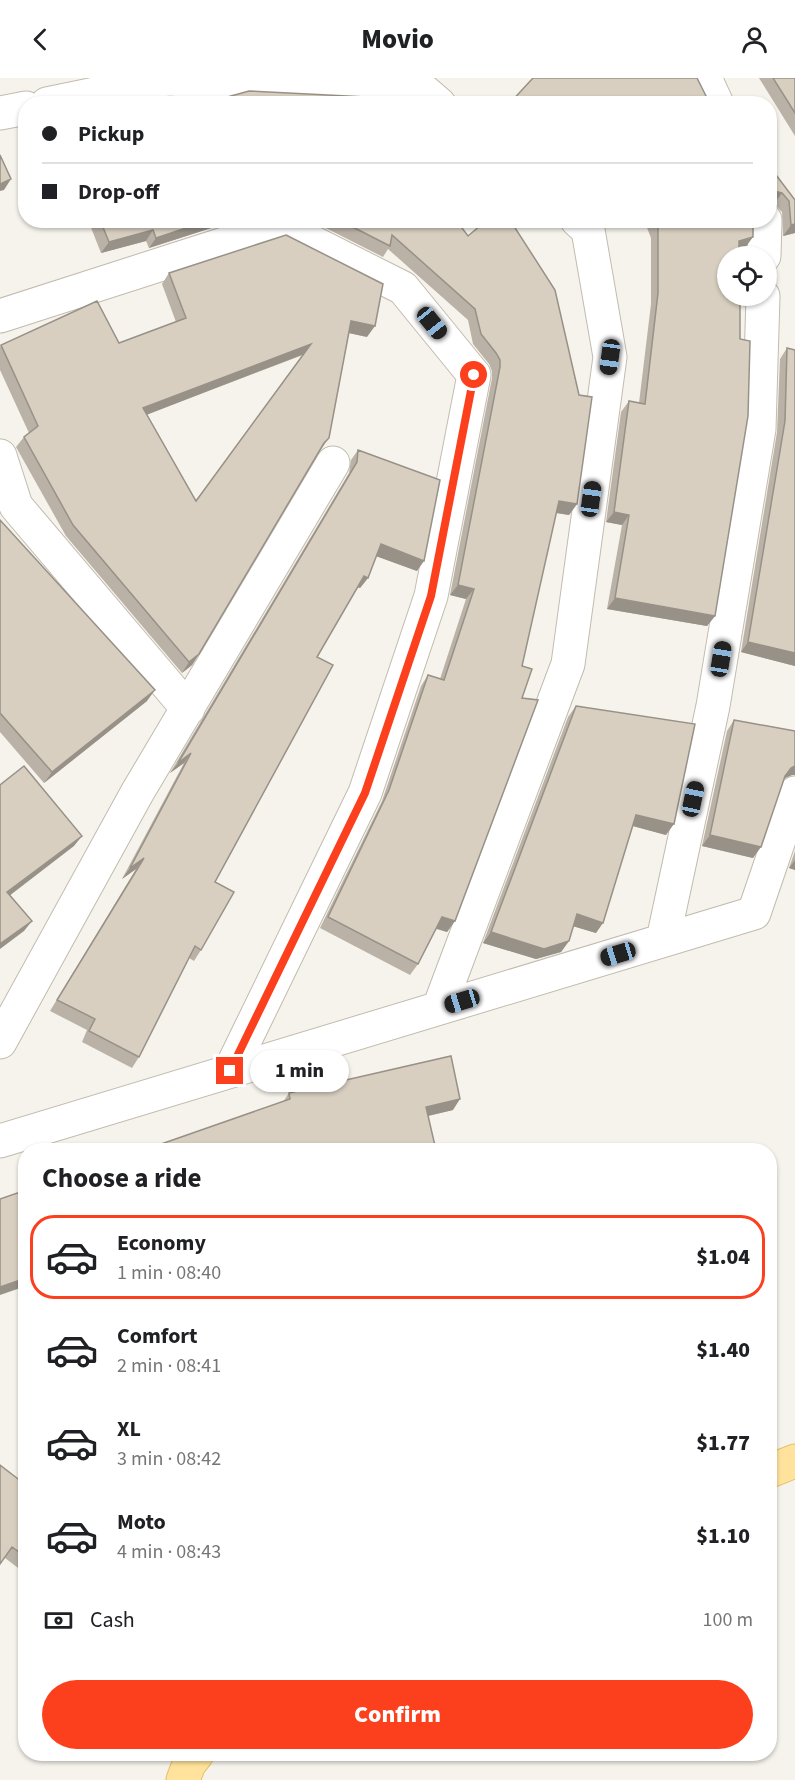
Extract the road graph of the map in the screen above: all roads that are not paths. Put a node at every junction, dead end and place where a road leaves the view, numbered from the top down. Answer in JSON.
{"nodes":[{"id":1,"x":705,"y":78,"type":"edge"},
{"id":2,"x":85,"y":96,"type":"edge"},
{"id":3,"x":430,"y":96,"type":"edge"},
{"id":4,"x":713,"y":96,"type":"edge"},
{"id":5,"x":18,"y":110,"type":"edge"},
{"id":6,"x":0,"y":113,"type":"edge"},
{"id":7,"x":274,"y":228,"type":"edge"},
{"id":8,"x":284,"y":228,"type":"edge"},
{"id":9,"x":586,"y":228,"type":"edge"},
{"id":10,"x":765,"y":228,"type":"edge"},
{"id":11,"x":764,"y":246,"type":"edge"},
{"id":12,"x":763,"y":306,"type":"edge"},
{"id":13,"x":0,"y":316,"type":"edge"},
{"id":14,"x":0,"y":456,"type":"edge"},
{"id":15,"x":333,"y":463,"type":"dead end"},
{"id":16,"x":8,"y":513,"type":"edge"},
{"id":17,"x":188,"y":709,"type":"junction"},
{"id":18,"x":795,"y":793,"type":"edge"},
{"id":19,"x":663,"y":940,"type":"junction"},
{"id":20,"x":439,"y":1008,"type":"junction"},
{"id":21,"x":0,"y":1042,"type":"edge"},
{"id":22,"x":230,"y":1071,"type":"junction"},
{"id":23,"x":0,"y":1141,"type":"edge"},
{"id":24,"x":795,"y":1461,"type":"edge"},
{"id":25,"x":777,"y":1468,"type":"edge"},
{"id":26,"x":191,"y":1761,"type":"edge"},
{"id":27,"x":183,"y":1780,"type":"edge"}],
"edges":[{"from":1,"to":4,"type":"street"},
{"from":2,"to":3,"type":"street"},
{"from":5,"to":6,"type":"street"},
{"from":7,"to":13,"type":"street"},
{"from":8,"to":22,"type":"street"},
{"from":9,"to":20,"type":"street"},
{"from":10,"to":11,"type":"street"},
{"from":12,"to":19,"type":"street"},
{"from":14,"to":16,"type":"street"},
{"from":15,"to":17,"type":"street"},
{"from":16,"to":17,"type":"street"},
{"from":17,"to":21,"type":"street"},
{"from":18,"to":19,"type":"street"},
{"from":19,"to":20,"type":"street"},
{"from":20,"to":22,"type":"street"},
{"from":22,"to":23,"type":"street"},
{"from":24,"to":25,"type":"main road"},
{"from":26,"to":27,"type":"main road"}]}
